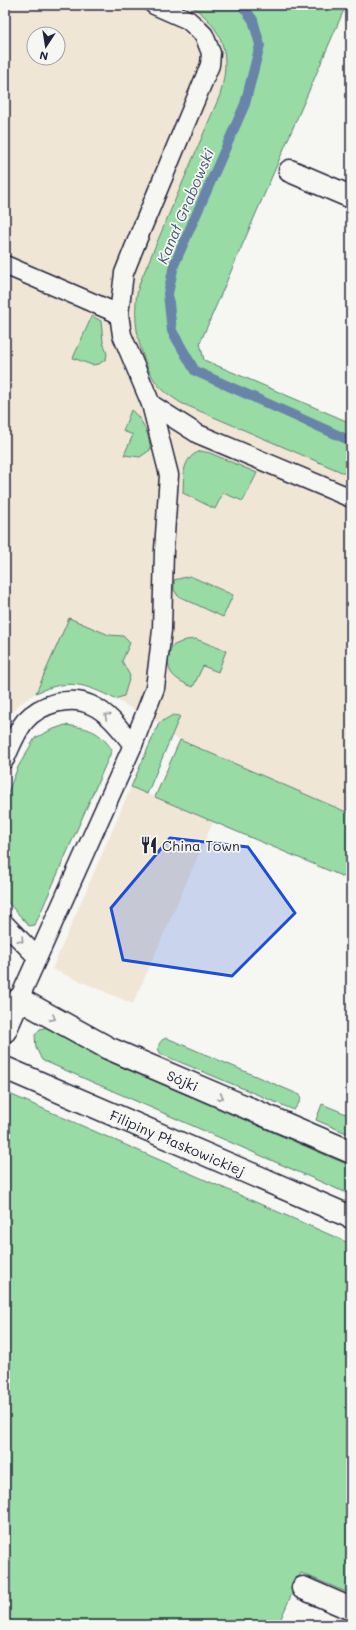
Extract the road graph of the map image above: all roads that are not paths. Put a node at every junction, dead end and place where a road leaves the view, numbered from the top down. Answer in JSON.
{"nodes":[{"id":1,"x":154,"y":5,"type":"edge"},
{"id":2,"x":290,"y":171,"type":"dead end"},
{"id":3,"x":351,"y":197,"type":"edge"},
{"id":4,"x":5,"y":265,"type":"edge"},
{"id":5,"x":119,"y":314,"type":"junction"},
{"id":6,"x":151,"y":404,"type":"junction"},
{"id":7,"x":351,"y":498,"type":"edge"},
{"id":8,"x":133,"y":745,"type":"junction"},
{"id":9,"x":5,"y":759,"type":"edge"},
{"id":10,"x":5,"y":924,"type":"edge"},
{"id":11,"x":37,"y":956,"type":"junction"},
{"id":12,"x":19,"y":999,"type":"junction"},
{"id":13,"x":5,"y":1031,"type":"edge"},
{"id":14,"x":5,"y":1068,"type":"edge"},
{"id":15,"x":351,"y":1152,"type":"edge"},
{"id":16,"x":351,"y":1218,"type":"edge"},
{"id":17,"x":303,"y":1588,"type":"dead end"},
{"id":18,"x":351,"y":1609,"type":"edge"}],
"edges":[{"from":1,"to":5,"type":"lane"},
{"from":2,"to":3,"type":"street"},
{"from":4,"to":5,"type":"lane"},
{"from":5,"to":6,"type":"lane"},
{"from":6,"to":7,"type":"lane"},
{"from":6,"to":8,"type":"lane"},
{"from":8,"to":9,"type":"lane","one_way":true},
{"from":8,"to":11,"type":"lane"},
{"from":10,"to":11,"type":"lane","one_way":true},
{"from":11,"to":12,"type":"lane"},
{"from":12,"to":13,"type":"street"},
{"from":12,"to":15,"type":"street","name":"Sójki","one_way":true},
{"from":14,"to":16,"type":"street","name":"Filipiny Płaskowickiej"},
{"from":17,"to":18,"type":"street"}]}
